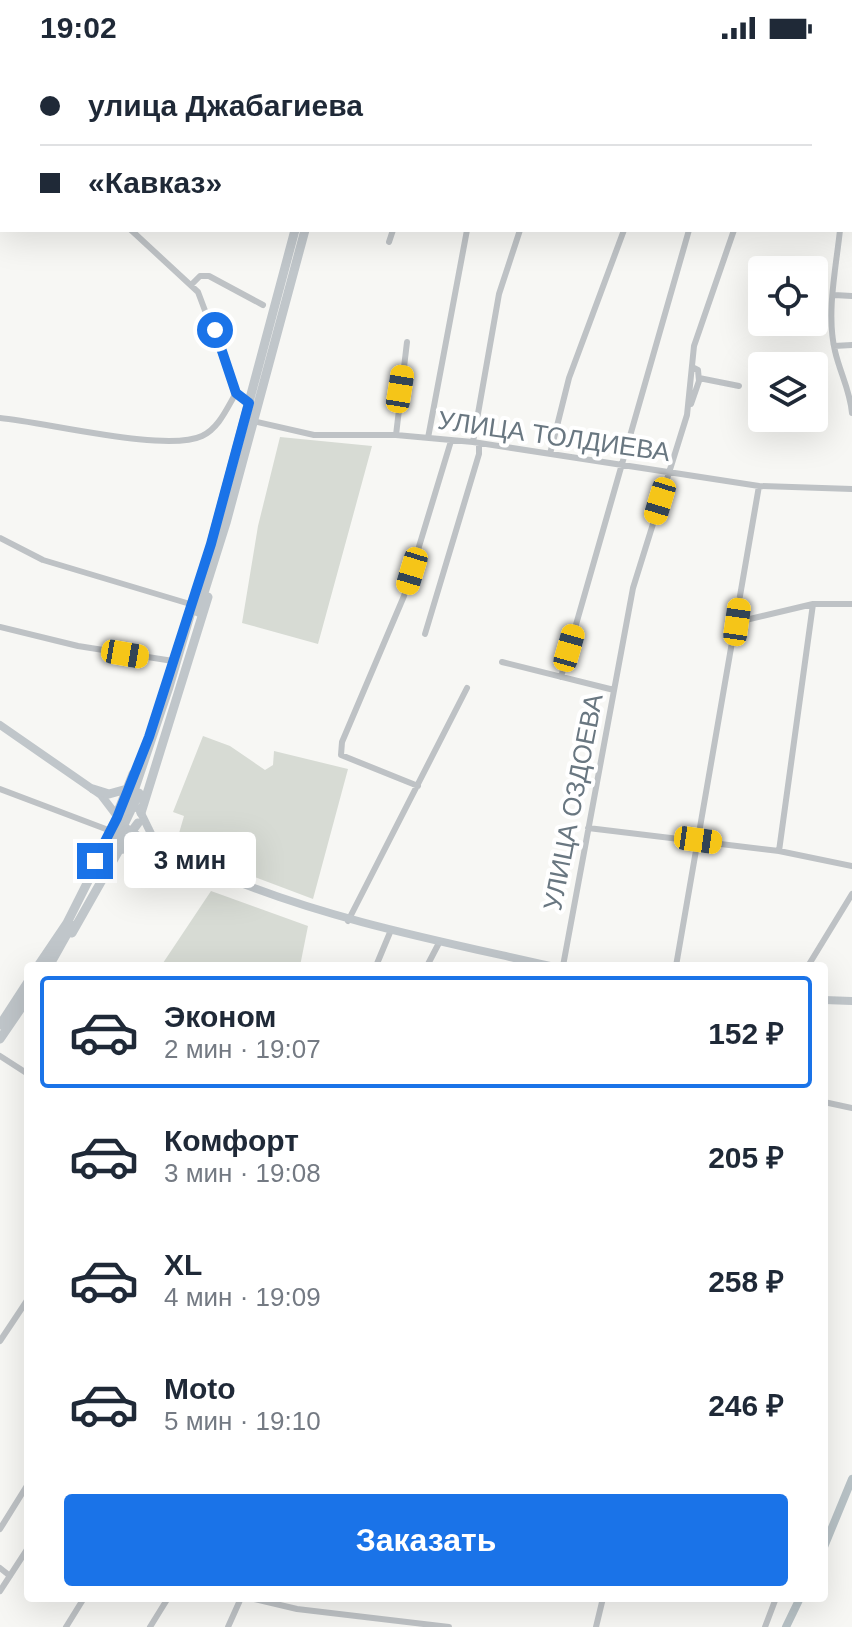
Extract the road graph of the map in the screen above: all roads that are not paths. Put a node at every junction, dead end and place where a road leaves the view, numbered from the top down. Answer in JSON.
{"nodes":[{"id":1,"x":133,"y":232,"type":"edge"},
{"id":2,"x":294,"y":232,"type":"edge"},
{"id":3,"x":304,"y":232,"type":"edge"},
{"id":4,"x":392,"y":232,"type":"edge"},
{"id":5,"x":467,"y":232,"type":"edge"},
{"id":6,"x":519,"y":232,"type":"edge"},
{"id":7,"x":623,"y":232,"type":"edge"},
{"id":8,"x":688,"y":232,"type":"edge"},
{"id":9,"x":733,"y":232,"type":"edge"},
{"id":10,"x":840,"y":232,"type":"edge"},
{"id":11,"x":389,"y":242,"type":"dead end"},
{"id":12,"x":191,"y":285,"type":"junction"},
{"id":13,"x":834,"y":295,"type":"junction"},
{"id":14,"x":852,"y":296,"type":"edge"},
{"id":15,"x":263,"y":305,"type":"dead end"},
{"id":16,"x":407,"y":342,"type":"dead end"},
{"id":17,"x":852,"y":345,"type":"edge"},
{"id":18,"x":834,"y":346,"type":"junction"},
{"id":19,"x":692,"y":367,"type":"junction"},
{"id":20,"x":699,"y":378,"type":"junction"},
{"id":21,"x":739,"y":386,"type":"dead end"},
{"id":22,"x":850,"y":388,"type":"edge"},
{"id":23,"x":236,"y":393,"type":"junction"},
{"id":24,"x":249,"y":403,"type":"junction"},
{"id":25,"x":852,"y":413,"type":"edge"},
{"id":26,"x":687,"y":415,"type":"junction"},
{"id":27,"x":0,"y":418,"type":"edge"},
{"id":28,"x":252,"y":421,"type":"junction"},
{"id":29,"x":396,"y":435,"type":"junction"},
{"id":30,"x":428,"y":438,"type":"junction"},
{"id":31,"x":451,"y":441,"type":"junction"},
{"id":32,"x":476,"y":442,"type":"junction"},
{"id":33,"x":550,"y":454,"type":"junction"},
{"id":34,"x":624,"y":463,"type":"junction"},
{"id":35,"x":669,"y":472,"type":"junction"},
{"id":36,"x":759,"y":486,"type":"junction"},
{"id":37,"x":852,"y":489,"type":"edge"},
{"id":38,"x":0,"y":538,"type":"edge"},
{"id":39,"x":211,"y":544,"type":"junction"},
{"id":40,"x":217,"y":555,"type":"junction"},
{"id":41,"x":190,"y":604,"type":"junction"},
{"id":42,"x":813,"y":604,"type":"junction"},
{"id":43,"x":852,"y":604,"type":"edge"},
{"id":44,"x":737,"y":622,"type":"junction"},
{"id":45,"x":191,"y":624,"type":"junction"},
{"id":46,"x":0,"y":627,"type":"edge"},
{"id":47,"x":425,"y":634,"type":"dead end"},
{"id":48,"x":173,"y":661,"type":"junction"},
{"id":49,"x":502,"y":662,"type":"dead end"},
{"id":50,"x":561,"y":677,"type":"junction"},
{"id":51,"x":467,"y":688,"type":"dead end"},
{"id":52,"x":614,"y":690,"type":"junction"},
{"id":53,"x":0,"y":725,"type":"edge"},
{"id":54,"x":418,"y":786,"type":"junction"},
{"id":55,"x":0,"y":789,"type":"edge"},
{"id":56,"x":93,"y":789,"type":"junction"},
{"id":57,"x":127,"y":789,"type":"junction"},
{"id":58,"x":127,"y":816,"type":"junction"},
{"id":59,"x":588,"y":828,"type":"junction"},
{"id":60,"x":111,"y":831,"type":"junction"},
{"id":61,"x":698,"y":840,"type":"junction"},
{"id":62,"x":118,"y":850,"type":"junction"},
{"id":63,"x":779,"y":851,"type":"junction"},
{"id":64,"x":163,"y":853,"type":"junction"},
{"id":65,"x":852,"y":866,"type":"edge"},
{"id":66,"x":852,"y":894,"type":"edge"},
{"id":67,"x":348,"y":921,"type":"junction"},
{"id":68,"x":391,"y":930,"type":"junction"},
{"id":69,"x":440,"y":941,"type":"junction"},
{"id":70,"x":49,"y":961,"type":"edge"},
{"id":71,"x":378,"y":962,"type":"edge"},
{"id":72,"x":429,"y":962,"type":"edge"},
{"id":73,"x":523,"y":962,"type":"edge"},
{"id":74,"x":564,"y":962,"type":"edge"},
{"id":75,"x":677,"y":962,"type":"edge"},
{"id":76,"x":810,"y":962,"type":"edge"},
{"id":77,"x":24,"y":988,"type":"edge"},
{"id":78,"x":828,"y":1000,"type":"edge"},
{"id":79,"x":852,"y":1001,"type":"edge"},
{"id":80,"x":24,"y":1004,"type":"edge"},
{"id":81,"x":0,"y":1025,"type":"edge"},
{"id":82,"x":0,"y":1039,"type":"edge"},
{"id":83,"x":3,"y":1058,"type":"edge"},
{"id":84,"x":0,"y":1067,"type":"edge"},
{"id":85,"x":24,"y":1071,"type":"edge"},
{"id":86,"x":828,"y":1103,"type":"edge"},
{"id":87,"x":852,"y":1108,"type":"edge"},
{"id":88,"x":24,"y":1305,"type":"edge"},
{"id":89,"x":0,"y":1341,"type":"edge"},
{"id":90,"x":24,"y":1490,"type":"edge"},
{"id":91,"x":0,"y":1529,"type":"edge"},
{"id":92,"x":24,"y":1554,"type":"edge"},
{"id":93,"x":0,"y":1568,"type":"edge"},
{"id":94,"x":10,"y":1576,"type":"junction"},
{"id":95,"x":0,"y":1591,"type":"edge"},
{"id":96,"x":82,"y":1602,"type":"edge"},
{"id":97,"x":166,"y":1602,"type":"edge"},
{"id":98,"x":239,"y":1602,"type":"edge"},
{"id":99,"x":274,"y":1602,"type":"edge"},
{"id":100,"x":602,"y":1602,"type":"edge"},
{"id":101,"x":774,"y":1602,"type":"edge"},
{"id":102,"x":66,"y":1627,"type":"edge"},
{"id":103,"x":150,"y":1627,"type":"edge"},
{"id":104,"x":228,"y":1627,"type":"edge"},
{"id":105,"x":449,"y":1627,"type":"edge"},
{"id":106,"x":596,"y":1627,"type":"edge"},
{"id":107,"x":765,"y":1627,"type":"edge"}],
"edges":[{"from":1,"to":12,"type":"street"},
{"from":2,"to":24,"type":"highway"},
{"from":3,"to":28,"type":"highway"},
{"from":4,"to":11,"type":"street"},
{"from":5,"to":30,"type":"street"},
{"from":6,"to":32,"type":"street"},
{"from":7,"to":33,"type":"street"},
{"from":8,"to":34,"type":"street"},
{"from":9,"to":19,"type":"street","name":"УЛИЦА ОЗДОЕВА"},
{"from":10,"to":13,"type":"street"},
{"from":12,"to":15,"type":"street"},
{"from":12,"to":23,"type":"street"},
{"from":13,"to":14,"type":"street"},
{"from":13,"to":18,"type":"street"},
{"from":16,"to":29,"type":"street"},
{"from":17,"to":18,"type":"street"},
{"from":18,"to":22,"type":"street"},
{"from":19,"to":20,"type":"street"},
{"from":19,"to":26,"type":"street","name":"УЛИЦА ОЗДОЕВА"},
{"from":20,"to":21,"type":"street"},
{"from":20,"to":26,"type":"street"},
{"from":22,"to":25,"type":"street"},
{"from":23,"to":24,"type":"street"},
{"from":23,"to":27,"type":"street"},
{"from":24,"to":39,"type":"highway"},
{"from":26,"to":35,"type":"street","name":"УЛИЦА ОЗДОЕВА"},
{"from":28,"to":29,"type":"street","name":"УЛИЦА ТОЛДИЕВА"},
{"from":28,"to":40,"type":"highway"},
{"from":29,"to":30,"type":"street","name":"УЛИЦА ТОЛДИЕВА"},
{"from":30,"to":31,"type":"street","name":"УЛИЦА ТОЛДИЕВА"},
{"from":31,"to":32,"type":"street","name":"УЛИЦА ТОЛДИЕВА"},
{"from":31,"to":54,"type":"street"},
{"from":32,"to":33,"type":"street","name":"УЛИЦА ТОЛДИЕВА"},
{"from":32,"to":47,"type":"street"},
{"from":33,"to":34,"type":"street","name":"УЛИЦА ТОЛДИЕВА"},
{"from":34,"to":35,"type":"street","name":"УЛИЦА ТОЛДИЕВА"},
{"from":34,"to":50,"type":"street"},
{"from":35,"to":36,"type":"street","name":"УЛИЦА ТОЛДИЕВА"},
{"from":35,"to":52,"type":"street","name":"УЛИЦА ОЗДОЕВА"},
{"from":36,"to":37,"type":"street","name":"УЛИЦА ТОЛДИЕВА"},
{"from":36,"to":44,"type":"street"},
{"from":38,"to":41,"type":"street"},
{"from":39,"to":41,"type":"highway"},
{"from":39,"to":45,"type":"highway"},
{"from":40,"to":45,"type":"highway"},
{"from":40,"to":58,"type":"highway"},
{"from":41,"to":48,"type":"highway"},
{"from":42,"to":43,"type":"street"},
{"from":42,"to":44,"type":"street"},
{"from":42,"to":63,"type":"street"},
{"from":44,"to":61,"type":"street"},
{"from":45,"to":70,"type":"highway"},
{"from":46,"to":48,"type":"street"},
{"from":48,"to":57,"type":"highway"},
{"from":49,"to":50,"type":"street"},
{"from":50,"to":52,"type":"street"},
{"from":51,"to":54,"type":"street"},
{"from":52,"to":59,"type":"street","name":"УЛИЦА ОЗДОЕВА"},
{"from":53,"to":56,"type":"main road"},
{"from":54,"to":67,"type":"street"},
{"from":55,"to":60,"type":"street"},
{"from":56,"to":57,"type":"highway"},
{"from":56,"to":58,"type":"main road"},
{"from":56,"to":58,"type":"main road"},
{"from":57,"to":58,"type":"highway"},
{"from":58,"to":60,"type":"highway"},
{"from":58,"to":62,"type":"highway"},
{"from":58,"to":64,"type":"main road"},
{"from":58,"to":64,"type":"main road"},
{"from":59,"to":61,"type":"street"},
{"from":59,"to":74,"type":"street","name":"УЛИЦА ОЗДОЕВА"},
{"from":60,"to":70,"type":"highway"},
{"from":61,"to":63,"type":"street"},
{"from":61,"to":75,"type":"street"},
{"from":62,"to":64,"type":"highway"},
{"from":62,"to":70,"type":"highway"},
{"from":63,"to":65,"type":"street"},
{"from":64,"to":67,"type":"main road"},
{"from":66,"to":76,"type":"street"},
{"from":67,"to":68,"type":"main road"},
{"from":68,"to":69,"type":"main road"},
{"from":68,"to":71,"type":"street"},
{"from":69,"to":72,"type":"street"},
{"from":69,"to":73,"type":"main road"},
{"from":77,"to":81,"type":"highway"},
{"from":78,"to":79,"type":"main road"},
{"from":80,"to":82,"type":"highway"},
{"from":83,"to":84,"type":"street"},
{"from":83,"to":85,"type":"street"},
{"from":86,"to":87,"type":"street"},
{"from":88,"to":89,"type":"street"},
{"from":90,"to":91,"type":"street"},
{"from":92,"to":94,"type":"street"},
{"from":93,"to":94,"type":"street"},
{"from":94,"to":95,"type":"street"},
{"from":96,"to":102,"type":"street"},
{"from":97,"to":103,"type":"street"},
{"from":98,"to":104,"type":"street"},
{"from":99,"to":105,"type":"street"},
{"from":100,"to":106,"type":"street"},
{"from":101,"to":107,"type":"street"}]}
